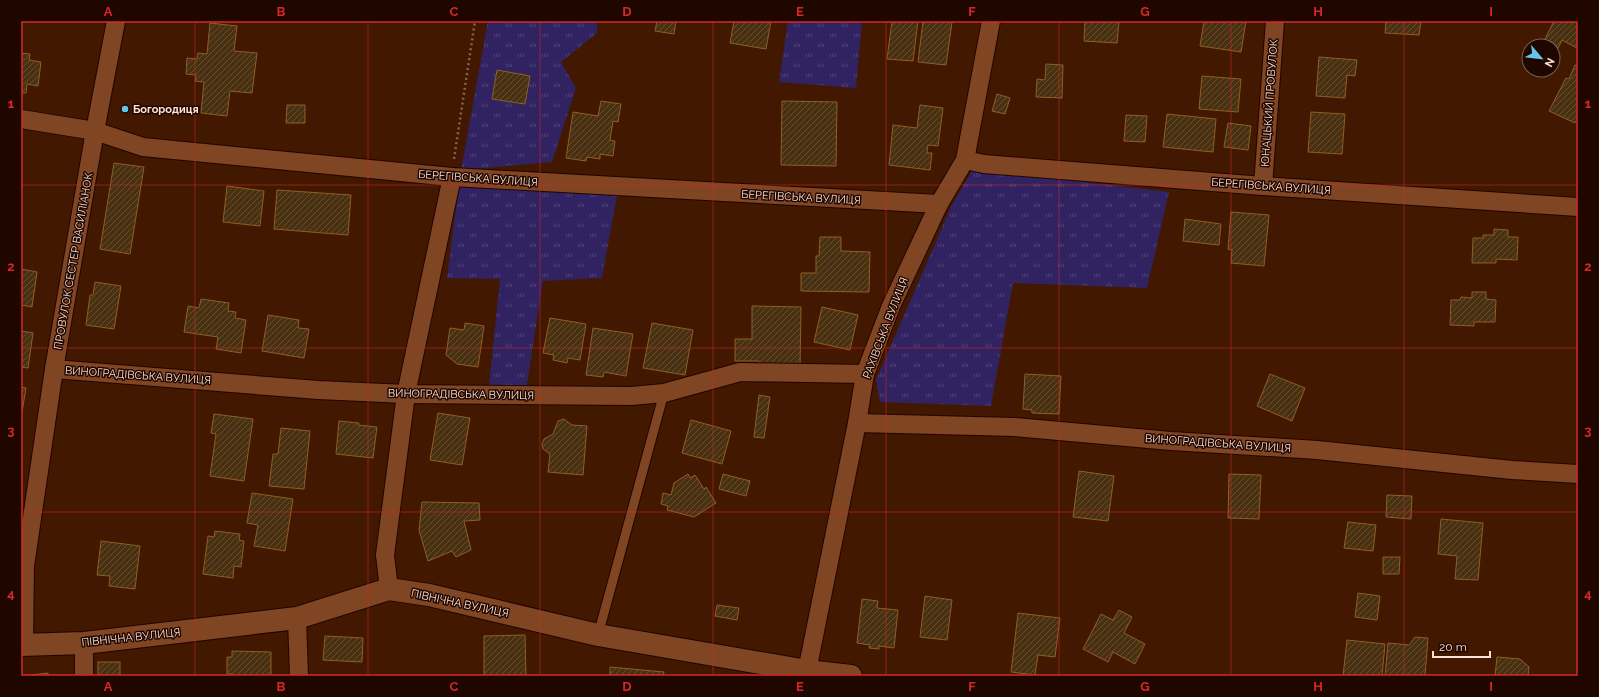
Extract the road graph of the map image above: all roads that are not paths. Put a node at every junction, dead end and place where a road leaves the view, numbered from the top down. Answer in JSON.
{"nodes":[{"id":1,"x":116,"y":21,"type":"edge"},
{"id":2,"x":991,"y":21,"type":"edge"},
{"id":3,"x":1275,"y":21,"type":"edge"},
{"id":4,"x":21,"y":119,"type":"edge"},
{"id":5,"x":95,"y":131,"type":"junction"},
{"id":6,"x":966,"y":160,"type":"junction"},
{"id":7,"x":452,"y":177,"type":"junction"},
{"id":8,"x":1263,"y":186,"type":"junction"},
{"id":9,"x":939,"y":204,"type":"junction"},
{"id":10,"x":1578,"y":207,"type":"edge"},
{"id":11,"x":54,"y":369,"type":"junction"},
{"id":12,"x":865,"y":374,"type":"junction"},
{"id":13,"x":664,"y":393,"type":"junction"},
{"id":14,"x":406,"y":394,"type":"junction"},
{"id":15,"x":857,"y":423,"type":"junction"},
{"id":16,"x":1578,"y":474,"type":"edge"},
{"id":17,"x":389,"y":590,"type":"junction"},
{"id":18,"x":297,"y":618,"type":"junction"},
{"id":19,"x":598,"y":635,"type":"junction"},
{"id":20,"x":84,"y":643,"type":"junction"},
{"id":21,"x":22,"y":645,"type":"edge"},
{"id":22,"x":806,"y":674,"type":"edge"},
{"id":23,"x":84,"y":676,"type":"edge"},
{"id":24,"x":299,"y":676,"type":"edge"},
{"id":25,"x":851,"y":676,"type":"edge"}],
"edges":[{"from":1,"to":5,"type":"street","name":"ПРОВУЛОК СЕСТЕР ВАСИЛІАНОК"},
{"from":2,"to":6,"type":"street","name":"РАХІВСЬКА ВУЛИЦЯ"},
{"from":3,"to":8,"type":"street","name":"ЮНАЦЬКИЙ ПРОВУЛОК"},
{"from":4,"to":5,"type":"street","name":"БЕРЕГІВСЬКА ВУЛИЦЯ"},
{"from":5,"to":7,"type":"street","name":"БЕРЕГІВСЬКА ВУЛИЦЯ"},
{"from":5,"to":11,"type":"street","name":"ПРОВУЛОК СЕСТЕР ВАСИЛІАНОК"},
{"from":6,"to":8,"type":"street","name":"БЕРЕГІВСЬКА ВУЛИЦЯ"},
{"from":6,"to":9,"type":"street","name":"РАХІВСЬКА ВУЛИЦЯ"},
{"from":7,"to":9,"type":"street","name":"БЕРЕГІВСЬКА ВУЛИЦЯ"},
{"from":7,"to":14,"type":"street"},
{"from":8,"to":10,"type":"street","name":"БЕРЕГІВСЬКА ВУЛИЦЯ"},
{"from":9,"to":12,"type":"street","name":"РАХІВСЬКА ВУЛИЦЯ"},
{"from":11,"to":14,"type":"street","name":"ВИНОГРАДІВСЬКА ВУЛИЦЯ"},
{"from":11,"to":21,"type":"street","name":"ПРОВУЛОК СЕСТЕР ВАСИЛІАНОК"},
{"from":12,"to":13,"type":"street","name":"ВИНОГРАДІВСЬКА ВУЛИЦЯ"},
{"from":12,"to":15,"type":"street","name":"РАХІВСЬКА ВУЛИЦЯ"},
{"from":13,"to":14,"type":"street","name":"ВИНОГРАДІВСЬКА ВУЛИЦЯ"},
{"from":13,"to":19,"type":"lane"},
{"from":14,"to":17,"type":"street"},
{"from":15,"to":16,"type":"street","name":"ВИНОГРАДІВСЬКА ВУЛИЦЯ"},
{"from":15,"to":22,"type":"street","name":"РАХІВСЬКА ВУЛИЦЯ"},
{"from":17,"to":18,"type":"street","name":"ПІВНІЧНА ВУЛИЦЯ"},
{"from":17,"to":19,"type":"street","name":"ПІВНІЧНА ВУЛИЦЯ"},
{"from":18,"to":20,"type":"street","name":"ПІВНІЧНА ВУЛИЦЯ"},
{"from":18,"to":24,"type":"street"},
{"from":19,"to":22,"type":"street","name":"ПІВНІЧНА ВУЛИЦЯ"},
{"from":20,"to":21,"type":"street","name":"ПІВНІЧНА ВУЛИЦЯ"},
{"from":20,"to":23,"type":"street"},
{"from":22,"to":25,"type":"street","name":"ПІВНІЧНА ВУЛИЦЯ"}]}
